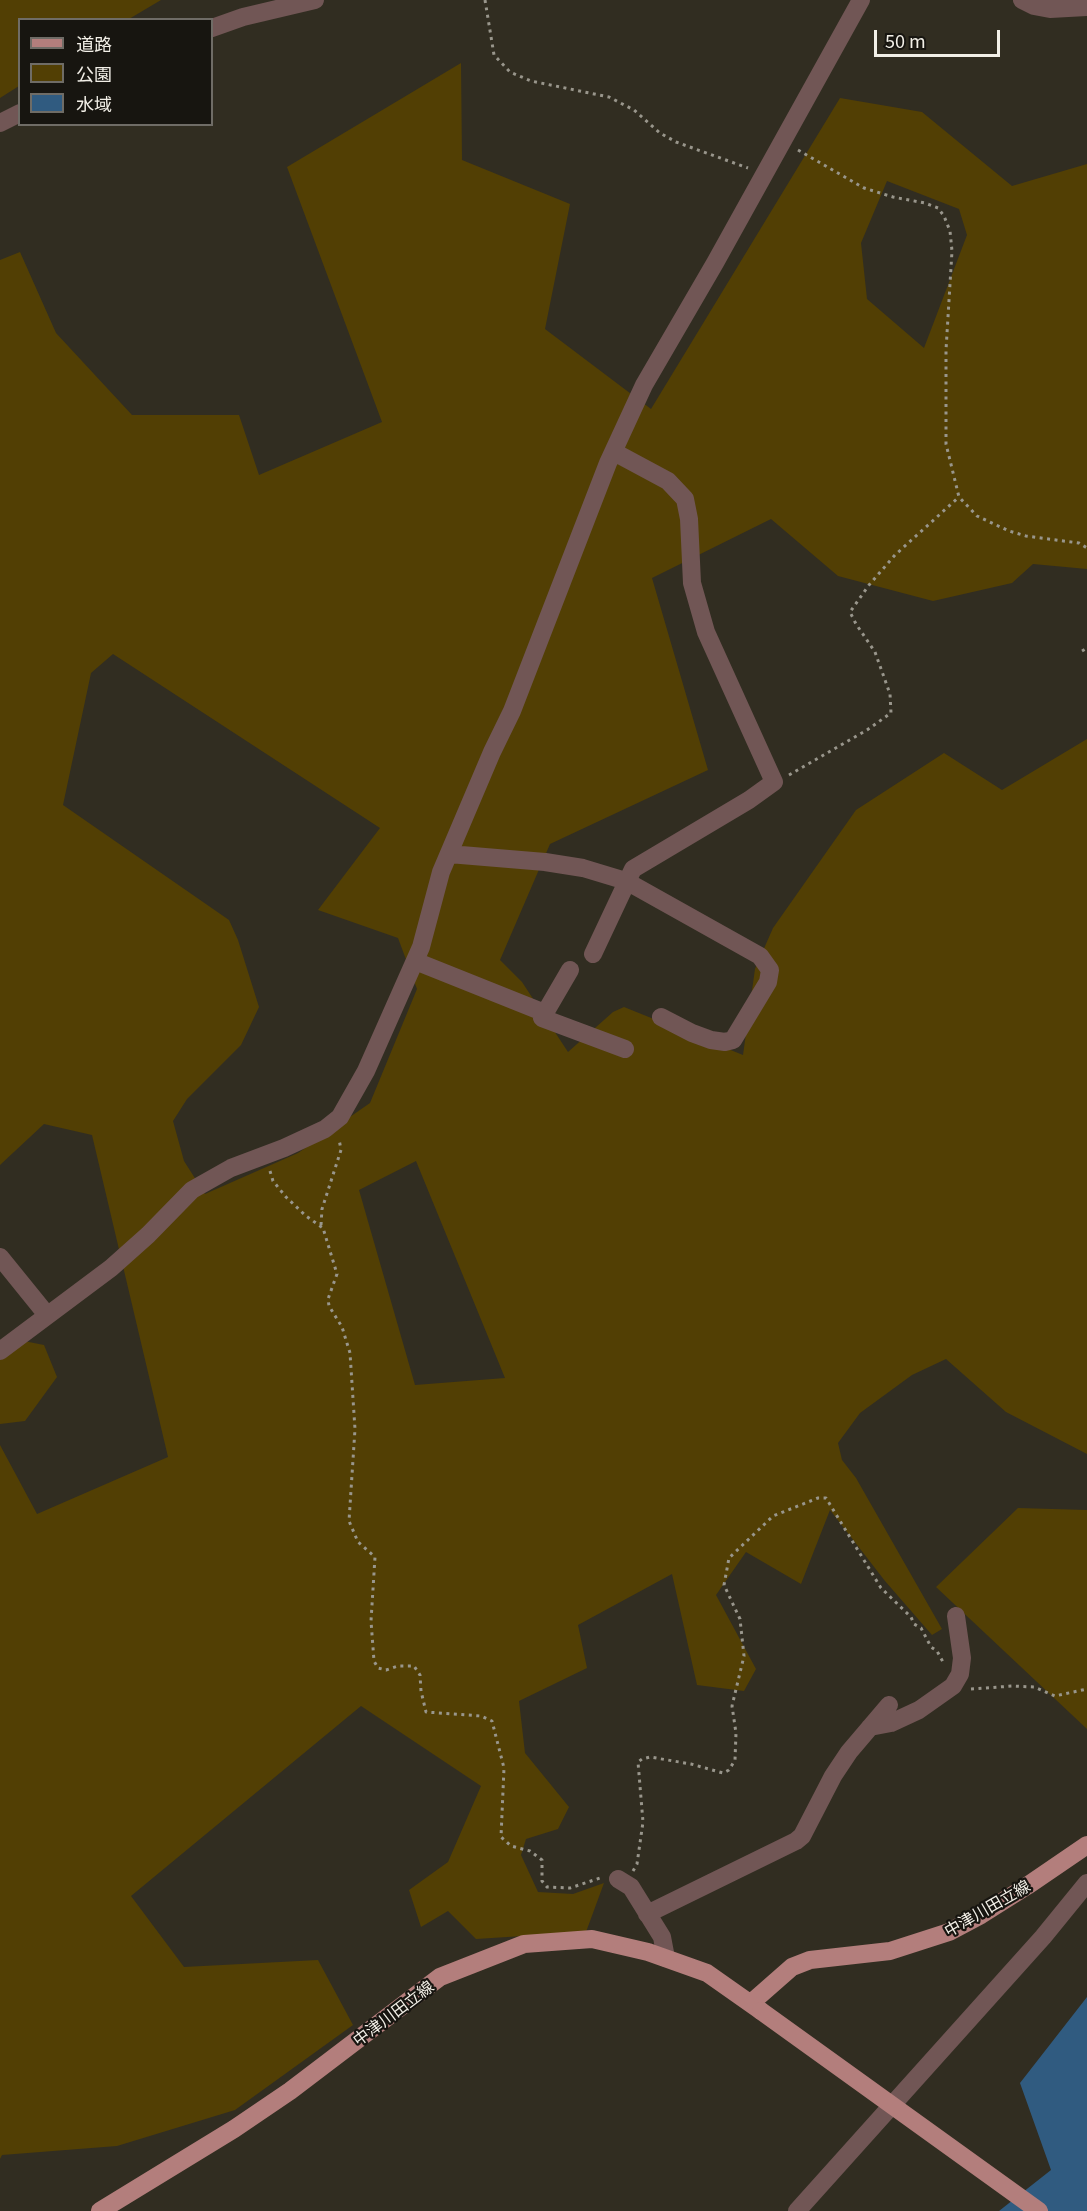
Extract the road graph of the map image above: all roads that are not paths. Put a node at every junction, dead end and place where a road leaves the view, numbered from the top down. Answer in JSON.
{"nodes":[{"id":1,"x":315,"y":0,"type":"edge"},
{"id":2,"x":861,"y":0,"type":"edge"},
{"id":3,"x":1022,"y":0,"type":"edge"},
{"id":4,"x":1087,"y":7,"type":"edge"},
{"id":5,"x":213,"y":28,"type":"edge"},
{"id":6,"x":18,"y":114,"type":"edge"},
{"id":7,"x":0,"y":123,"type":"edge"},
{"id":8,"x":614,"y":452,"type":"junction"},
{"id":9,"x":449,"y":854,"type":"junction"},
{"id":10,"x":626,"y":881,"type":"junction"},
{"id":11,"x":593,"y":954,"type":"dead end"},
{"id":12,"x":415,"y":961,"type":"junction"},
{"id":13,"x":570,"y":970,"type":"dead end"},
{"id":14,"x":545,"y":1013,"type":"junction"},
{"id":15,"x":661,"y":1017,"type":"dead end"},
{"id":16,"x":625,"y":1049,"type":"dead end"},
{"id":17,"x":0,"y":1257,"type":"edge"},
{"id":18,"x":47,"y":1315,"type":"junction"},
{"id":19,"x":0,"y":1351,"type":"edge"},
{"id":20,"x":956,"y":1616,"type":"dead end"},
{"id":21,"x":889,"y":1705,"type":"dead end"},
{"id":22,"x":870,"y":1727,"type":"junction"},
{"id":23,"x":1087,"y":1845,"type":"edge"},
{"id":24,"x":622,"y":1882,"type":"road end"},
{"id":25,"x":1087,"y":1883,"type":"edge"},
{"id":26,"x":647,"y":1914,"type":"junction"},
{"id":27,"x":666,"y":1958,"type":"junction"},
{"id":28,"x":756,"y":2007,"type":"junction"},
{"id":29,"x":100,"y":2211,"type":"edge"},
{"id":30,"x":797,"y":2211,"type":"edge"},
{"id":31,"x":1039,"y":2211,"type":"edge"}],
"edges":[{"from":1,"to":5,"type":"street"},
{"from":2,"to":8,"type":"street"},
{"from":3,"to":4,"type":"street"},
{"from":6,"to":7,"type":"street"},
{"from":8,"to":9,"type":"street"},
{"from":8,"to":10,"type":"street"},
{"from":9,"to":10,"type":"street"},
{"from":9,"to":12,"type":"street"},
{"from":10,"to":11,"type":"street"},
{"from":10,"to":15,"type":"street"},
{"from":12,"to":14,"type":"street"},
{"from":12,"to":18,"type":"street"},
{"from":13,"to":14,"type":"street"},
{"from":14,"to":16,"type":"street"},
{"from":17,"to":18,"type":"street"},
{"from":18,"to":19,"type":"street"},
{"from":20,"to":22,"type":"street"},
{"from":21,"to":22,"type":"street"},
{"from":22,"to":26,"type":"street"},
{"from":23,"to":28,"type":"main road","name":"中津川田立線"},
{"from":24,"to":26,"type":"street"},
{"from":25,"to":30,"type":"street"},
{"from":26,"to":27,"type":"street"},
{"from":27,"to":28,"type":"main road","name":"中津川田立線"},
{"from":27,"to":29,"type":"main road","name":"中津川田立線"},
{"from":28,"to":31,"type":"main road","name":"中津川田立線","bridge":true}]}
